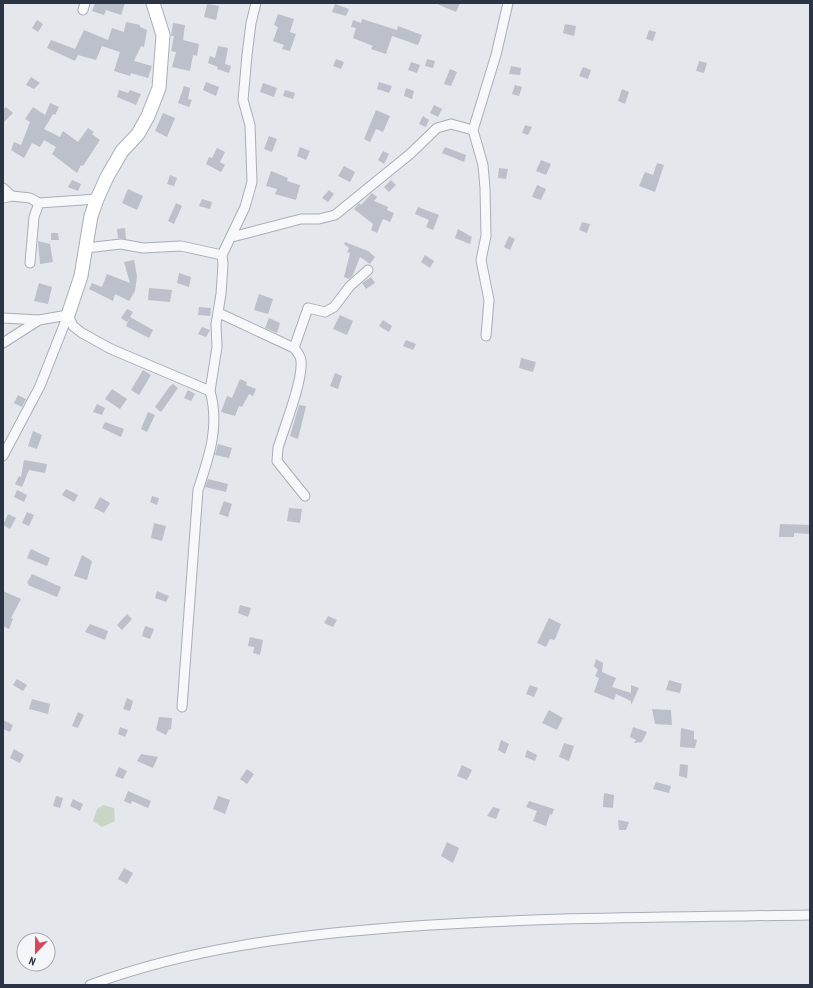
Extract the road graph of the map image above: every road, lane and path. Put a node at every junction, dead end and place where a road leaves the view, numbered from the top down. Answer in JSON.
{"nodes":[{"id":1,"x":153,"y":3,"type":"edge"},
{"id":2,"x":256,"y":3,"type":"edge"},
{"id":3,"x":508,"y":3,"type":"edge"},
{"id":4,"x":473,"y":130,"type":"junction"},
{"id":5,"x":3,"y":188,"type":"edge"},
{"id":6,"x":8,"y":197,"type":"edge"},
{"id":7,"x":97,"y":200,"type":"junction"},
{"id":8,"x":39,"y":203,"type":"junction"},
{"id":9,"x":232,"y":237,"type":"junction"},
{"id":10,"x":86,"y":248,"type":"junction"},
{"id":11,"x":222,"y":255,"type":"junction"},
{"id":12,"x":30,"y":263,"type":"dead end"},
{"id":13,"x":368,"y":270,"type":"dead end"},
{"id":14,"x":219,"y":312,"type":"junction"},
{"id":15,"x":68,"y":315,"type":"junction"},
{"id":16,"x":3,"y":318,"type":"edge"},
{"id":17,"x":39,"y":320,"type":"junction"},
{"id":18,"x":486,"y":336,"type":"dead end"},
{"id":19,"x":3,"y":343,"type":"edge"},
{"id":20,"x":294,"y":348,"type":"junction"},
{"id":21,"x":210,"y":391,"type":"junction"},
{"id":22,"x":3,"y":456,"type":"edge"},
{"id":23,"x":305,"y":496,"type":"dead end"},
{"id":24,"x":182,"y":707,"type":"dead end"},
{"id":25,"x":810,"y":916,"type":"edge"},
{"id":26,"x":90,"y":985,"type":"edge"}],
"edges":[{"from":1,"to":7,"type":"street"},
{"from":2,"to":9,"type":"street"},
{"from":3,"to":4,"type":"street"},
{"from":4,"to":9,"type":"street"},
{"from":4,"to":18,"type":"street"},
{"from":5,"to":6,"type":"street"},
{"from":6,"to":8,"type":"street"},
{"from":7,"to":8,"type":"street"},
{"from":7,"to":10,"type":"street"},
{"from":8,"to":12,"type":"street"},
{"from":9,"to":11,"type":"street"},
{"from":10,"to":11,"type":"street"},
{"from":10,"to":15,"type":"street"},
{"from":11,"to":14,"type":"street"},
{"from":13,"to":20,"type":"street"},
{"from":14,"to":20,"type":"street"},
{"from":14,"to":21,"type":"street"},
{"from":15,"to":17,"type":"street"},
{"from":15,"to":21,"type":"street"},
{"from":15,"to":22,"type":"street"},
{"from":16,"to":17,"type":"street"},
{"from":17,"to":19,"type":"street"},
{"from":20,"to":23,"type":"street"},
{"from":21,"to":24,"type":"street"},
{"from":25,"to":26,"type":"street"}]}
